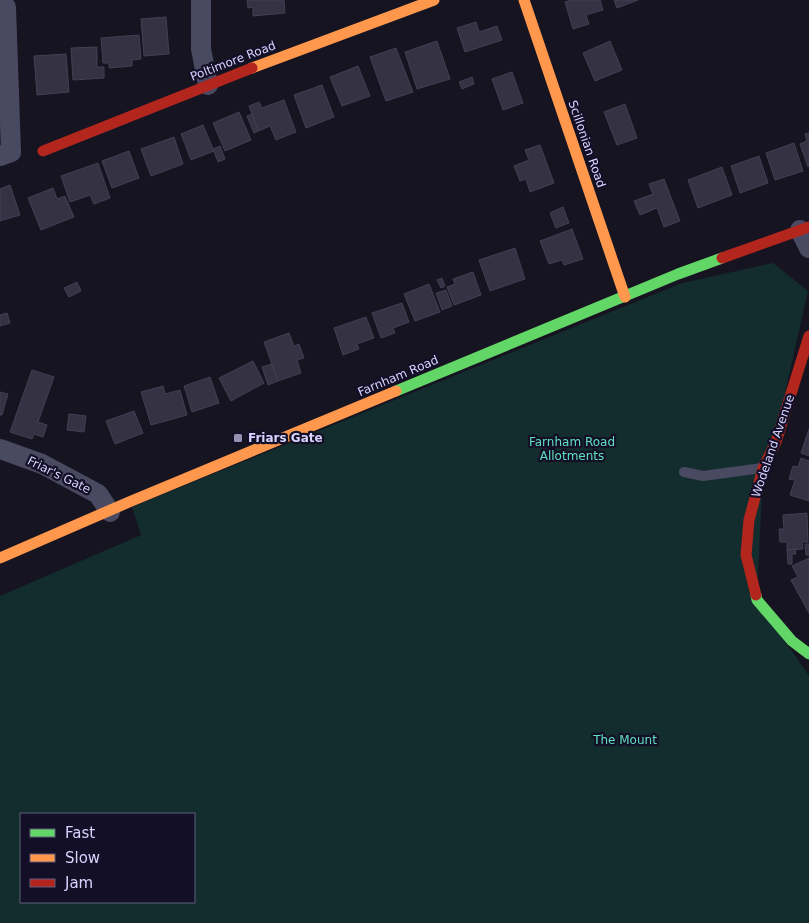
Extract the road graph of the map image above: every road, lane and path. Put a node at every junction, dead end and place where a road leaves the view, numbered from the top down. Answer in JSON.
{"nodes":[{"id":1,"x":201,"y":0,"type":"edge"},
{"id":2,"x":434,"y":0,"type":"edge"},
{"id":3,"x":524,"y":0,"type":"edge"},
{"id":4,"x":6,"y":7,"type":"dead end"},
{"id":5,"x":3,"y":35,"type":"edge"},
{"id":6,"x":208,"y":85,"type":"junction"},
{"id":7,"x":44,"y":151,"type":"dead end"},
{"id":8,"x":0,"y":156,"type":"edge"},
{"id":9,"x":806,"y":235,"type":"edge"},
{"id":10,"x":625,"y":297,"type":"junction"},
{"id":11,"x":809,"y":336,"type":"edge"},
{"id":12,"x":0,"y":449,"type":"edge"},
{"id":13,"x":763,"y":468,"type":"junction"},
{"id":14,"x":684,"y":472,"type":"dead end"},
{"id":15,"x":110,"y":512,"type":"junction"},
{"id":16,"x":0,"y":558,"type":"edge"},
{"id":17,"x":809,"y":654,"type":"edge"}],
"edges":[{"from":1,"to":6,"type":"street"},
{"from":2,"to":6,"type":"street","name":"Poltimore Road"},
{"from":3,"to":10,"type":"street","name":"Scillonian Road"},
{"from":4,"to":5,"type":"street"},
{"from":5,"to":8,"type":"street"},
{"from":6,"to":7,"type":"street","name":"Poltimore Road"},
{"from":9,"to":10,"type":"street","name":"Farnham Road"},
{"from":10,"to":15,"type":"street","name":"Farnham Road"},
{"from":11,"to":13,"type":"street","name":"Wodeland Avenue"},
{"from":12,"to":15,"type":"street","name":"Friar's Gate"},
{"from":13,"to":14,"type":"lane"},
{"from":13,"to":17,"type":"street","name":"Wodeland Avenue"},
{"from":15,"to":16,"type":"street","name":"Farnham Road"}]}
